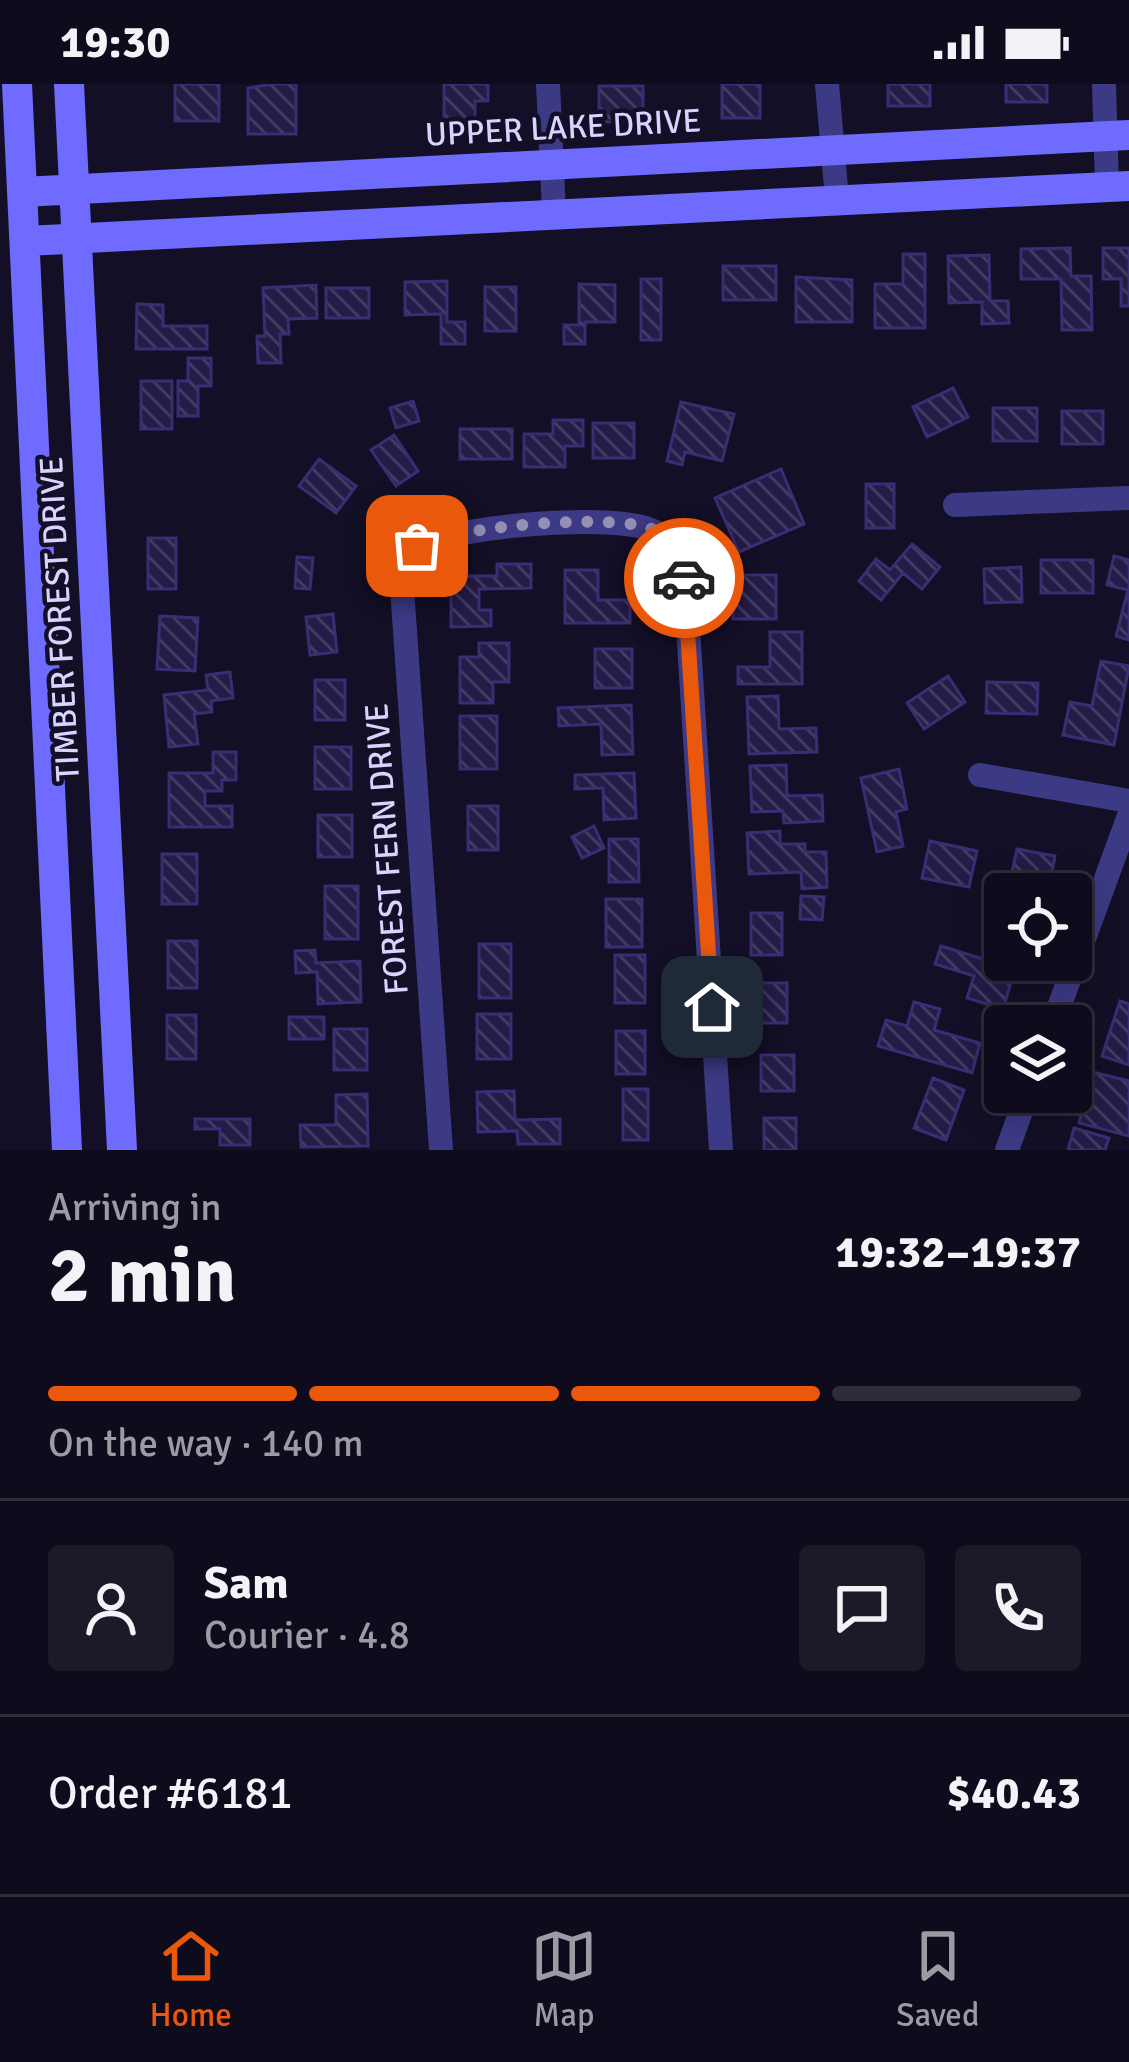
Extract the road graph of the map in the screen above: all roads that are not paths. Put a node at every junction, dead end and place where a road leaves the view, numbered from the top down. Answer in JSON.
{"nodes":[{"id":1,"x":17,"y":84,"type":"edge"},
{"id":2,"x":69,"y":84,"type":"edge"},
{"id":3,"x":548,"y":84,"type":"edge"},
{"id":4,"x":827,"y":84,"type":"edge"},
{"id":5,"x":1104,"y":84,"type":"edge"},
{"id":6,"x":1118,"y":136,"type":"edge"},
{"id":7,"x":830,"y":151,"type":"junction"},
{"id":8,"x":554,"y":165,"type":"junction"},
{"id":9,"x":1118,"y":186,"type":"edge"},
{"id":10,"x":78,"y":189,"type":"junction"},
{"id":11,"x":11,"y":192,"type":"edge"},
{"id":12,"x":836,"y":199,"type":"junction"},
{"id":13,"x":554,"y":212,"type":"junction"},
{"id":14,"x":80,"y":239,"type":"junction"},
{"id":15,"x":13,"y":242,"type":"edge"},
{"id":16,"x":1129,"y":498,"type":"edge"},
{"id":17,"x":955,"y":505,"type":"dead end"},
{"id":18,"x":101,"y":731,"type":"junction"},
{"id":19,"x":49,"y":733,"type":"junction"},
{"id":20,"x":980,"y":775,"type":"dead end"},
{"id":21,"x":1129,"y":801,"type":"edge"},
{"id":22,"x":1129,"y":815,"type":"edge"},
{"id":23,"x":1060,"y":1005,"type":"edge"},
{"id":24,"x":1020,"y":1113,"type":"edge"},
{"id":25,"x":67,"y":1150,"type":"edge"},
{"id":26,"x":122,"y":1150,"type":"edge"},
{"id":27,"x":441,"y":1150,"type":"edge"},
{"id":28,"x":721,"y":1150,"type":"edge"},
{"id":29,"x":1007,"y":1150,"type":"edge"}],
"edges":[{"from":1,"to":11,"type":"street","name":"TIMBER FOREST DRIVE"},
{"from":2,"to":10,"type":"street","name":"TIMBER FOREST DRIVE"},
{"from":3,"to":8,"type":"street"},
{"from":4,"to":7,"type":"street"},
{"from":5,"to":6,"type":"street"},
{"from":6,"to":7,"type":"street","name":"UPPER LAKE DRIVE"},
{"from":6,"to":9,"type":"street"},
{"from":7,"to":8,"type":"street","name":"UPPER LAKE DRIVE"},
{"from":7,"to":12,"type":"street"},
{"from":8,"to":10,"type":"street","name":"UPPER LAKE DRIVE"},
{"from":8,"to":13,"type":"street"},
{"from":9,"to":12,"type":"street"},
{"from":10,"to":11,"type":"street","name":"UPPER LAKE DRIVE"},
{"from":10,"to":14,"type":"street","name":"TIMBER FOREST DRIVE"},
{"from":11,"to":15,"type":"street","name":"TIMBER FOREST DRIVE"},
{"from":12,"to":13,"type":"street"},
{"from":13,"to":14,"type":"street"},
{"from":14,"to":15,"type":"street"},
{"from":14,"to":18,"type":"street","name":"TIMBER FOREST DRIVE"},
{"from":15,"to":19,"type":"street","name":"TIMBER FOREST DRIVE"},
{"from":16,"to":17,"type":"street"},
{"from":18,"to":19,"type":"street"},
{"from":18,"to":26,"type":"street","name":"TIMBER FOREST DRIVE"},
{"from":19,"to":25,"type":"street","name":"TIMBER FOREST DRIVE"},
{"from":20,"to":21,"type":"street"},
{"from":22,"to":23,"type":"street"},
{"from":24,"to":29,"type":"street"},
{"from":27,"to":28,"type":"street","name":"FOREST FERN DRIVE"}]}
